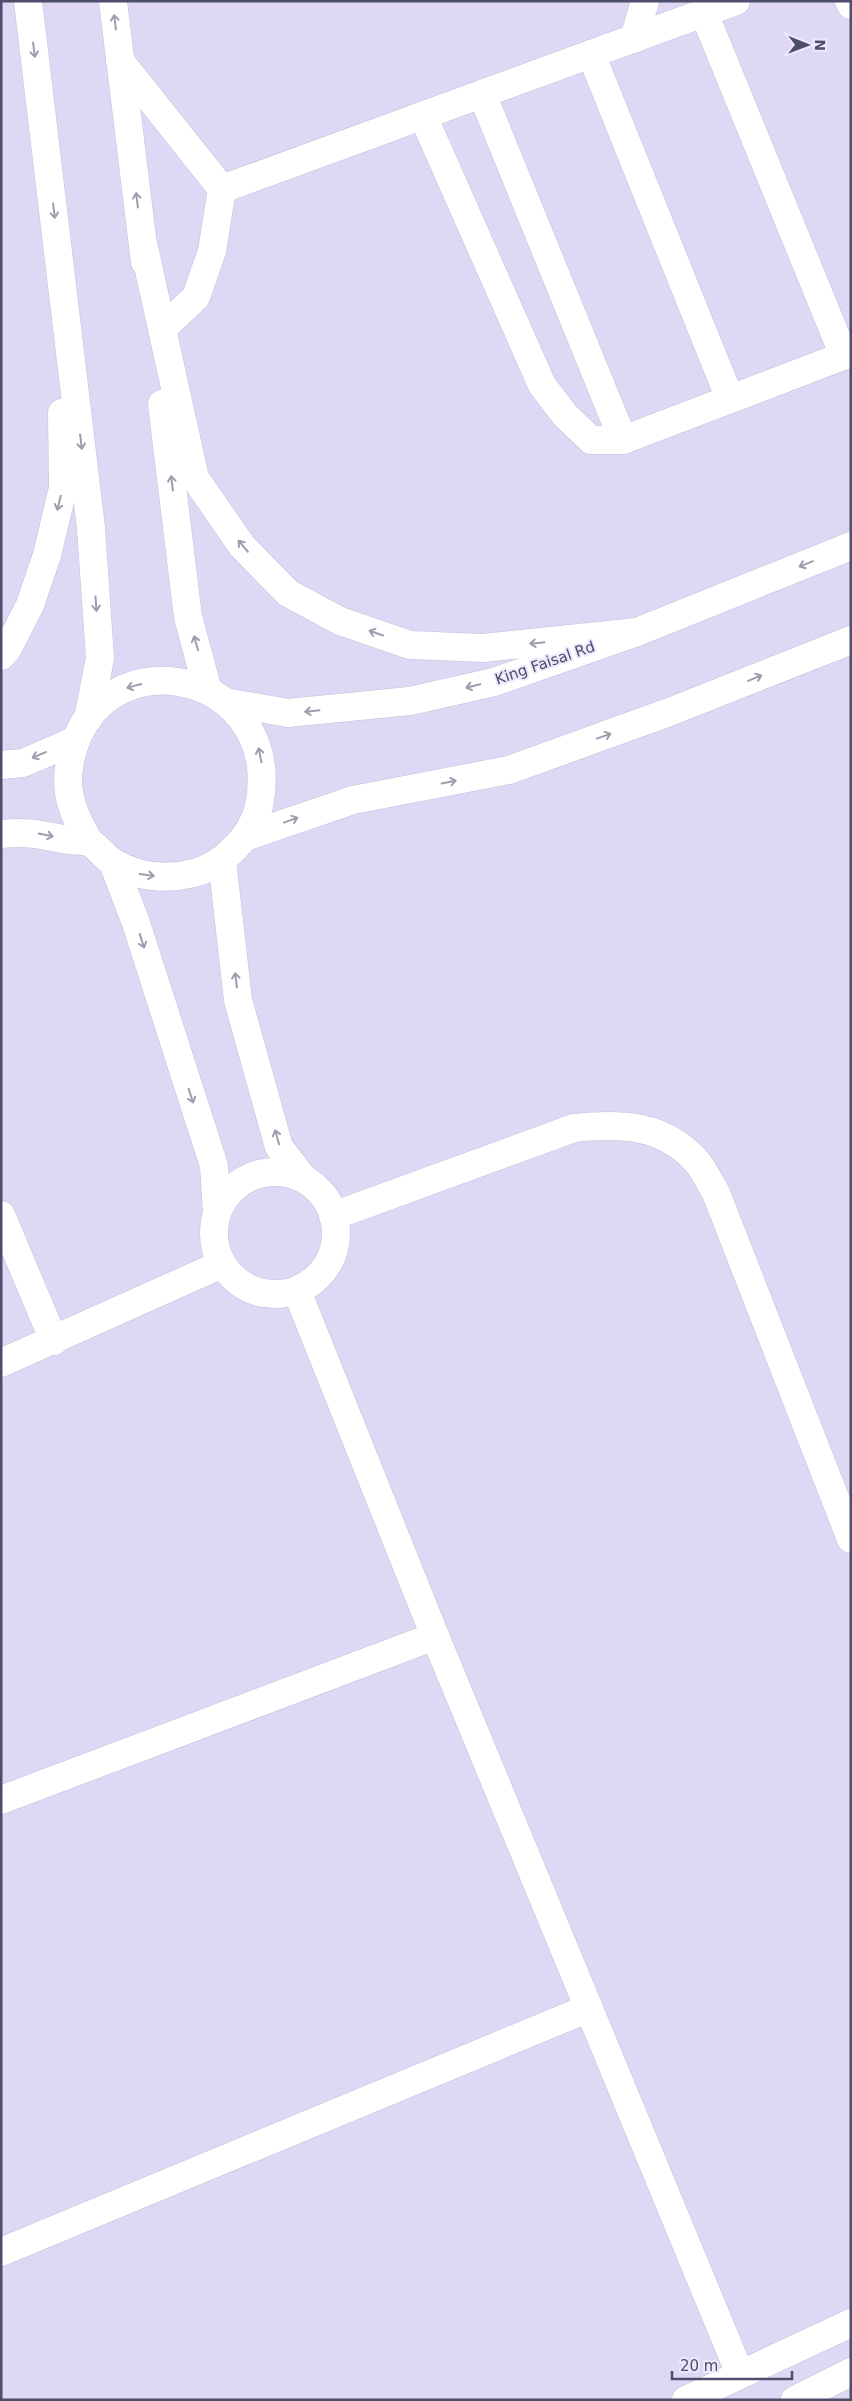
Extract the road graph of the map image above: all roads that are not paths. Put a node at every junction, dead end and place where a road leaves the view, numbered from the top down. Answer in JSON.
{"nodes":[{"id":1,"x":28,"y":1,"type":"edge"},
{"id":2,"x":113,"y":1,"type":"edge"},
{"id":3,"x":645,"y":1,"type":"edge"},
{"id":4,"x":736,"y":1,"type":"edge"},
{"id":5,"x":849,"y":1,"type":"edge"},
{"id":6,"x":851,"y":5,"type":"edge"},
{"id":7,"x":704,"y":13,"type":"junction"},
{"id":8,"x":634,"y":39,"type":"junction"},
{"id":9,"x":591,"y":54,"type":"junction"},
{"id":10,"x":120,"y":61,"type":"junction"},
{"id":11,"x":482,"y":94,"type":"junction"},
{"id":12,"x":423,"y":116,"type":"junction"},
{"id":13,"x":222,"y":189,"type":"junction"},
{"id":14,"x":143,"y":243,"type":"junction"},
{"id":15,"x":60,"y":262,"type":"junction"},
{"id":16,"x":162,"y":329,"type":"junction"},
{"id":17,"x":848,"y":354,"type":"edge"},
{"id":18,"x":730,"y":399,"type":"junction"},
{"id":19,"x":623,"y":440,"type":"junction"},
{"id":20,"x":851,"y":546,"type":"edge"},
{"id":21,"x":637,"y":632,"type":"junction"},
{"id":22,"x":851,"y":640,"type":"edge"},
{"id":23,"x":1,"y":656,"type":"edge"},
{"id":24,"x":216,"y":696,"type":"junction"},
{"id":25,"x":82,"y":730,"type":"junction"},
{"id":26,"x":1,"y":765,"type":"edge"},
{"id":27,"x":1,"y":834,"type":"edge"},
{"id":28,"x":245,"y":837,"type":"junction"},
{"id":29,"x":90,"y":843,"type":"junction"},
{"id":30,"x":222,"y":860,"type":"junction"},
{"id":31,"x":113,"y":863,"type":"junction"},
{"id":32,"x":303,"y":1178,"type":"junction"},
{"id":33,"x":217,"y":1212,"type":"junction"},
{"id":34,"x":1,"y":1215,"type":"edge"},
{"id":35,"x":333,"y":1216,"type":"junction"},
{"id":36,"x":222,"y":1264,"type":"junction"},
{"id":37,"x":297,"y":1291,"type":"junction"},
{"id":38,"x":54,"y":1341,"type":"junction"},
{"id":39,"x":1,"y":1363,"type":"edge"},
{"id":40,"x":851,"y":1539,"type":"edge"},
{"id":41,"x":435,"y":1636,"type":"junction"},
{"id":42,"x":1,"y":1800,"type":"edge"},
{"id":43,"x":589,"y":2008,"type":"junction"},
{"id":44,"x":1,"y":2252,"type":"edge"},
{"id":45,"x":851,"y":2323,"type":"edge"},
{"id":46,"x":851,"y":2372,"type":"edge"},
{"id":47,"x":740,"y":2374,"type":"junction"},
{"id":48,"x":686,"y":2400,"type":"edge"},
{"id":49,"x":795,"y":2400,"type":"edge"}],
"edges":[{"from":1,"to":15,"type":"street","one_way":true},
{"from":10,"to":2,"type":"street","one_way":true},
{"from":3,"to":8,"type":"street"},
{"from":4,"to":7,"type":"street"},
{"from":5,"to":6,"type":"street"},
{"from":7,"to":8,"type":"street"},
{"from":7,"to":17,"type":"street"},
{"from":8,"to":9,"type":"street"},
{"from":9,"to":11,"type":"street"},
{"from":9,"to":18,"type":"street"},
{"from":10,"to":13,"type":"street"},
{"from":14,"to":10,"type":"street","one_way":true},
{"from":11,"to":12,"type":"street"},
{"from":11,"to":19,"type":"street"},
{"from":12,"to":13,"type":"street"},
{"from":12,"to":19,"type":"street"},
{"from":13,"to":16,"type":"street"},
{"from":14,"to":16,"type":"street"},
{"from":24,"to":14,"type":"street","one_way":true},
{"from":15,"to":23,"type":"street","one_way":true},
{"from":15,"to":25,"type":"street","one_way":true},
{"from":21,"to":16,"type":"street","one_way":true},
{"from":17,"to":18,"type":"street"},
{"from":18,"to":19,"type":"street"},
{"from":20,"to":21,"type":"street","name":"King Faisal Rd","one_way":true},
{"from":21,"to":24,"type":"street","name":"King Faisal Rd","one_way":true},
{"from":28,"to":22,"type":"street","one_way":true},
{"from":24,"to":25,"type":"street","one_way":true},
{"from":28,"to":24,"type":"street","one_way":true},
{"from":25,"to":26,"type":"street","one_way":true},
{"from":25,"to":29,"type":"street"},
{"from":27,"to":29,"type":"street","one_way":true},
{"from":28,"to":30,"type":"street"},
{"from":29,"to":31,"type":"street"},
{"from":31,"to":30,"type":"street","one_way":true},
{"from":32,"to":30,"type":"street","one_way":true},
{"from":31,"to":33,"type":"street","one_way":true},
{"from":32,"to":33,"type":"street"},
{"from":32,"to":35,"type":"street"},
{"from":33,"to":36,"type":"street"},
{"from":34,"to":38,"type":"street"},
{"from":35,"to":37,"type":"street"},
{"from":35,"to":40,"type":"street"},
{"from":36,"to":37,"type":"street"},
{"from":36,"to":38,"type":"street"},
{"from":37,"to":41,"type":"street"},
{"from":38,"to":39,"type":"street"},
{"from":41,"to":42,"type":"street"},
{"from":41,"to":43,"type":"street"},
{"from":43,"to":44,"type":"street"},
{"from":43,"to":47,"type":"street"},
{"from":45,"to":47,"type":"street"},
{"from":46,"to":49,"type":"street"},
{"from":47,"to":48,"type":"street"}]}
